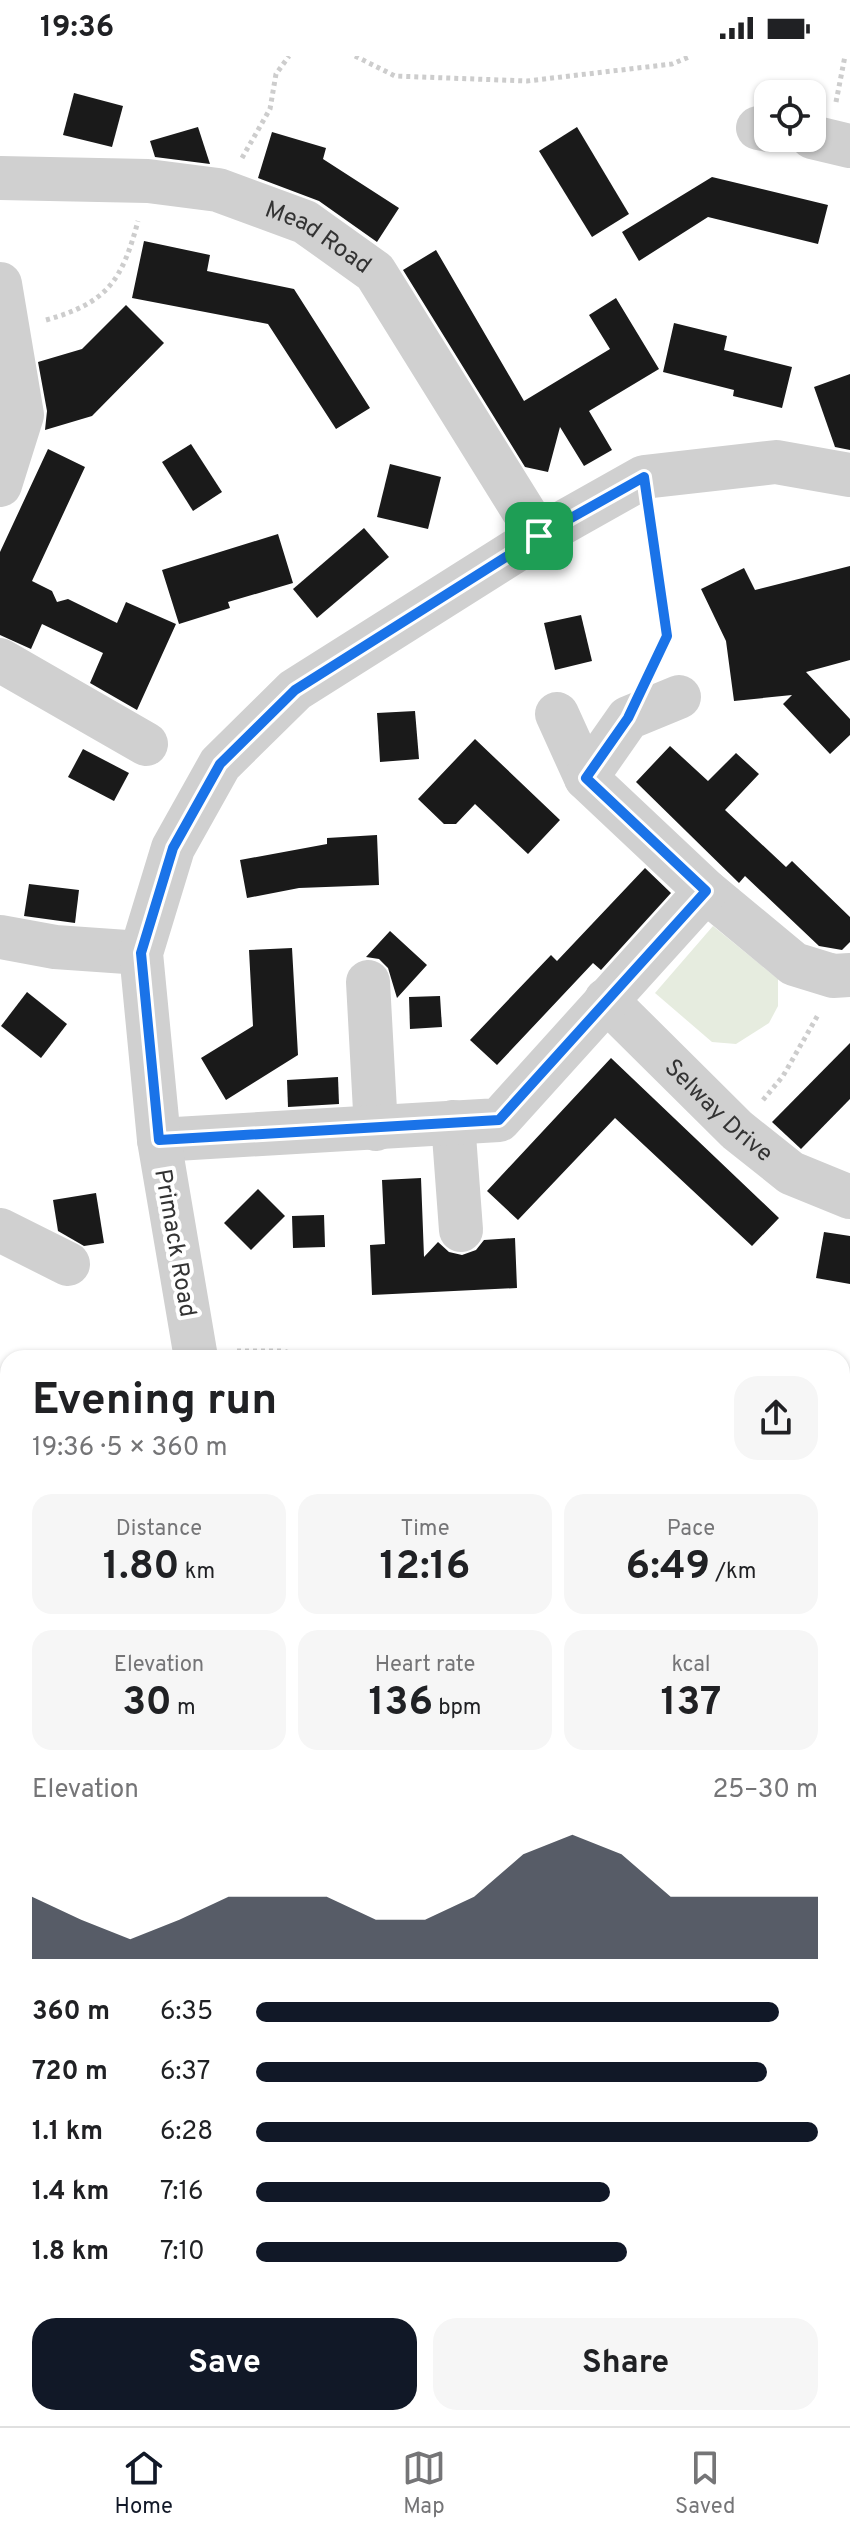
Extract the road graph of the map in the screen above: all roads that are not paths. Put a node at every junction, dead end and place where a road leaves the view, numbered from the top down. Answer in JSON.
{"nodes":[{"id":1,"x":826,"y":140,"type":"edge"},
{"id":2,"x":850,"y":146,"type":"edge"},
{"id":3,"x":0,"y":178,"type":"edge"},
{"id":4,"x":0,"y":284,"type":"edge"},
{"id":5,"x":850,"y":475,"type":"edge"},
{"id":6,"x":0,"y":485,"type":"edge"},
{"id":7,"x":539,"y":536,"type":"junction"},
{"id":8,"x":0,"y":660,"type":"edge"},
{"id":9,"x":679,"y":697,"type":"dead end"},
{"id":10,"x":557,"y":714,"type":"dead end"},
{"id":11,"x":146,"y":744,"type":"dead end"},
{"id":12,"x":586,"y":778,"type":"junction"},
{"id":13,"x":706,"y":891,"type":"junction"},
{"id":14,"x":0,"y":937,"type":"edge"},
{"id":15,"x":141,"y":953,"type":"junction"},
{"id":16,"x":842,"y":976,"type":"edge"},
{"id":17,"x":368,"y":982,"type":"dead end"},
{"id":18,"x":606,"y":1000,"type":"junction"},
{"id":19,"x":453,"y":1122,"type":"junction"},
{"id":20,"x":376,"y":1129,"type":"junction"},
{"id":21,"x":159,"y":1140,"type":"junction"},
{"id":22,"x":850,"y":1197,"type":"edge"},
{"id":23,"x":0,"y":1230,"type":"edge"},
{"id":24,"x":461,"y":1230,"type":"dead end"},
{"id":25,"x":68,"y":1264,"type":"dead end"},
{"id":26,"x":195,"y":1350,"type":"edge"},
{"id":27,"x":0,"y":1939,"type":"edge"},
{"id":28,"x":0,"y":1955,"type":"edge"}],
"edges":[{"from":1,"to":2,"type":"street"},
{"from":3,"to":7,"type":"street","name":"Mead Road"},
{"from":4,"to":6,"type":"street"},
{"from":5,"to":7,"type":"street","name":"Primack Road"},
{"from":7,"to":15,"type":"street","name":"Primack Road"},
{"from":8,"to":11,"type":"street"},
{"from":9,"to":12,"type":"street"},
{"from":10,"to":12,"type":"street"},
{"from":12,"to":13,"type":"street"},
{"from":13,"to":16,"type":"street"},
{"from":13,"to":18,"type":"street"},
{"from":14,"to":15,"type":"street"},
{"from":15,"to":21,"type":"street","name":"Primack Road"},
{"from":17,"to":20,"type":"street"},
{"from":18,"to":19,"type":"street"},
{"from":18,"to":22,"type":"street","name":"Selway Drive"},
{"from":19,"to":20,"type":"street"},
{"from":19,"to":24,"type":"street"},
{"from":20,"to":21,"type":"street"},
{"from":21,"to":26,"type":"street","name":"Primack Road"},
{"from":23,"to":25,"type":"street"},
{"from":27,"to":28,"type":"street"}]}
